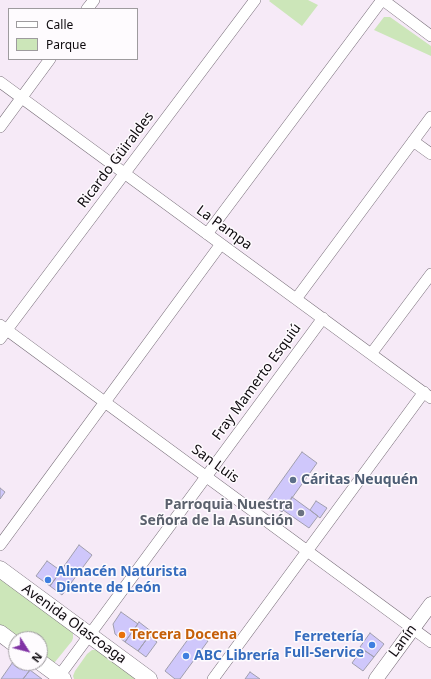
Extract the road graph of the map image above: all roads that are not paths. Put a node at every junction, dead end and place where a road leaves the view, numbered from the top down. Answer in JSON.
{"nodes":[{"id":1,"x":94,"y":0,"type":"edge"},
{"id":2,"x":255,"y":0,"type":"edge"},
{"id":3,"x":382,"y":0,"type":"edge"},
{"id":4,"x":88,"y":8,"type":"edge"},
{"id":5,"x":431,"y":36,"type":"edge"},
{"id":6,"x":49,"y":60,"type":"edge"},
{"id":7,"x":0,"y":82,"type":"edge"},
{"id":8,"x":22,"y":98,"type":"junction"},
{"id":9,"x":431,"y":117,"type":"edge"},
{"id":10,"x":0,"y":127,"type":"edge"},
{"id":11,"x":413,"y":141,"type":"junction"},
{"id":12,"x":431,"y":154,"type":"edge"},
{"id":13,"x":124,"y":173,"type":"junction"},
{"id":14,"x":207,"y":234,"type":"junction"},
{"id":15,"x":221,"y":244,"type":"junction"},
{"id":16,"x":431,"y":274,"type":"edge"},
{"id":17,"x":296,"y":299,"type":"junction"},
{"id":18,"x":323,"y":318,"type":"junction"},
{"id":19,"x":2,"y":331,"type":"edge"},
{"id":20,"x":371,"y":354,"type":"junction"},
{"id":21,"x":427,"y":395,"type":"edge"},
{"id":22,"x":105,"y":402,"type":"junction"},
{"id":23,"x":206,"y":477,"type":"junction"},
{"id":24,"x":0,"y":545,"type":"edge"},
{"id":25,"x":307,"y":551,"type":"junction"},
{"id":26,"x":0,"y":570,"type":"edge"},
{"id":27,"x":431,"y":604,"type":"edge"},
{"id":28,"x":413,"y":629,"type":"junction"},
{"id":29,"x":89,"y":635,"type":"junction"},
{"id":30,"x":431,"y":642,"type":"edge"},
{"id":31,"x":48,"y":669,"type":"edge"},
{"id":32,"x":59,"y":678,"type":"edge"},
{"id":33,"x":149,"y":679,"type":"edge"},
{"id":34,"x":213,"y":679,"type":"edge"},
{"id":35,"x":376,"y":679,"type":"edge"}],
"edges":[{"from":1,"to":4,"type":"street"},
{"from":2,"to":13,"type":"street","name":"Ricardo Güiraldes"},
{"from":3,"to":5,"type":"street"},
{"from":3,"to":14,"type":"street"},
{"from":6,"to":8,"type":"street"},
{"from":7,"to":8,"type":"street","name":"La Pampa"},
{"from":8,"to":10,"type":"street"},
{"from":8,"to":13,"type":"street","name":"La Pampa"},
{"from":9,"to":11,"type":"street"},
{"from":11,"to":12,"type":"street"},
{"from":11,"to":17,"type":"street"},
{"from":13,"to":14,"type":"street","name":"La Pampa"},
{"from":13,"to":19,"type":"street","name":"Ricardo Güiraldes"},
{"from":14,"to":15,"type":"street","name":"La Pampa"},
{"from":15,"to":17,"type":"street","name":"La Pampa"},
{"from":15,"to":22,"type":"street"},
{"from":16,"to":20,"type":"street"},
{"from":17,"to":18,"type":"street","name":"La Pampa"},
{"from":18,"to":20,"type":"street","name":"La Pampa"},
{"from":18,"to":23,"type":"street","name":"Fray Mamerto Esquiú"},
{"from":19,"to":22,"type":"street","name":"San Luis"},
{"from":20,"to":21,"type":"street","name":"La Pampa"},
{"from":21,"to":25,"type":"street"},
{"from":22,"to":23,"type":"street","name":"San Luis"},
{"from":22,"to":24,"type":"street"},
{"from":23,"to":25,"type":"street","name":"San Luis"},
{"from":23,"to":29,"type":"street","name":"Fray Mamerto Esquiú"},
{"from":25,"to":28,"type":"street","name":"San Luis"},
{"from":25,"to":34,"type":"street"},
{"from":26,"to":29,"type":"main road","name":"Avenida Olascoaga"},
{"from":27,"to":28,"type":"street","name":"Lanín"},
{"from":28,"to":30,"type":"street","name":"San Luis"},
{"from":28,"to":35,"type":"street","name":"Lanín"},
{"from":29,"to":32,"type":"street","name":"Fray Mamerto Esquiú"},
{"from":29,"to":33,"type":"main road","name":"Avenida Olascoaga"},
{"from":31,"to":32,"type":"main road"}]}
